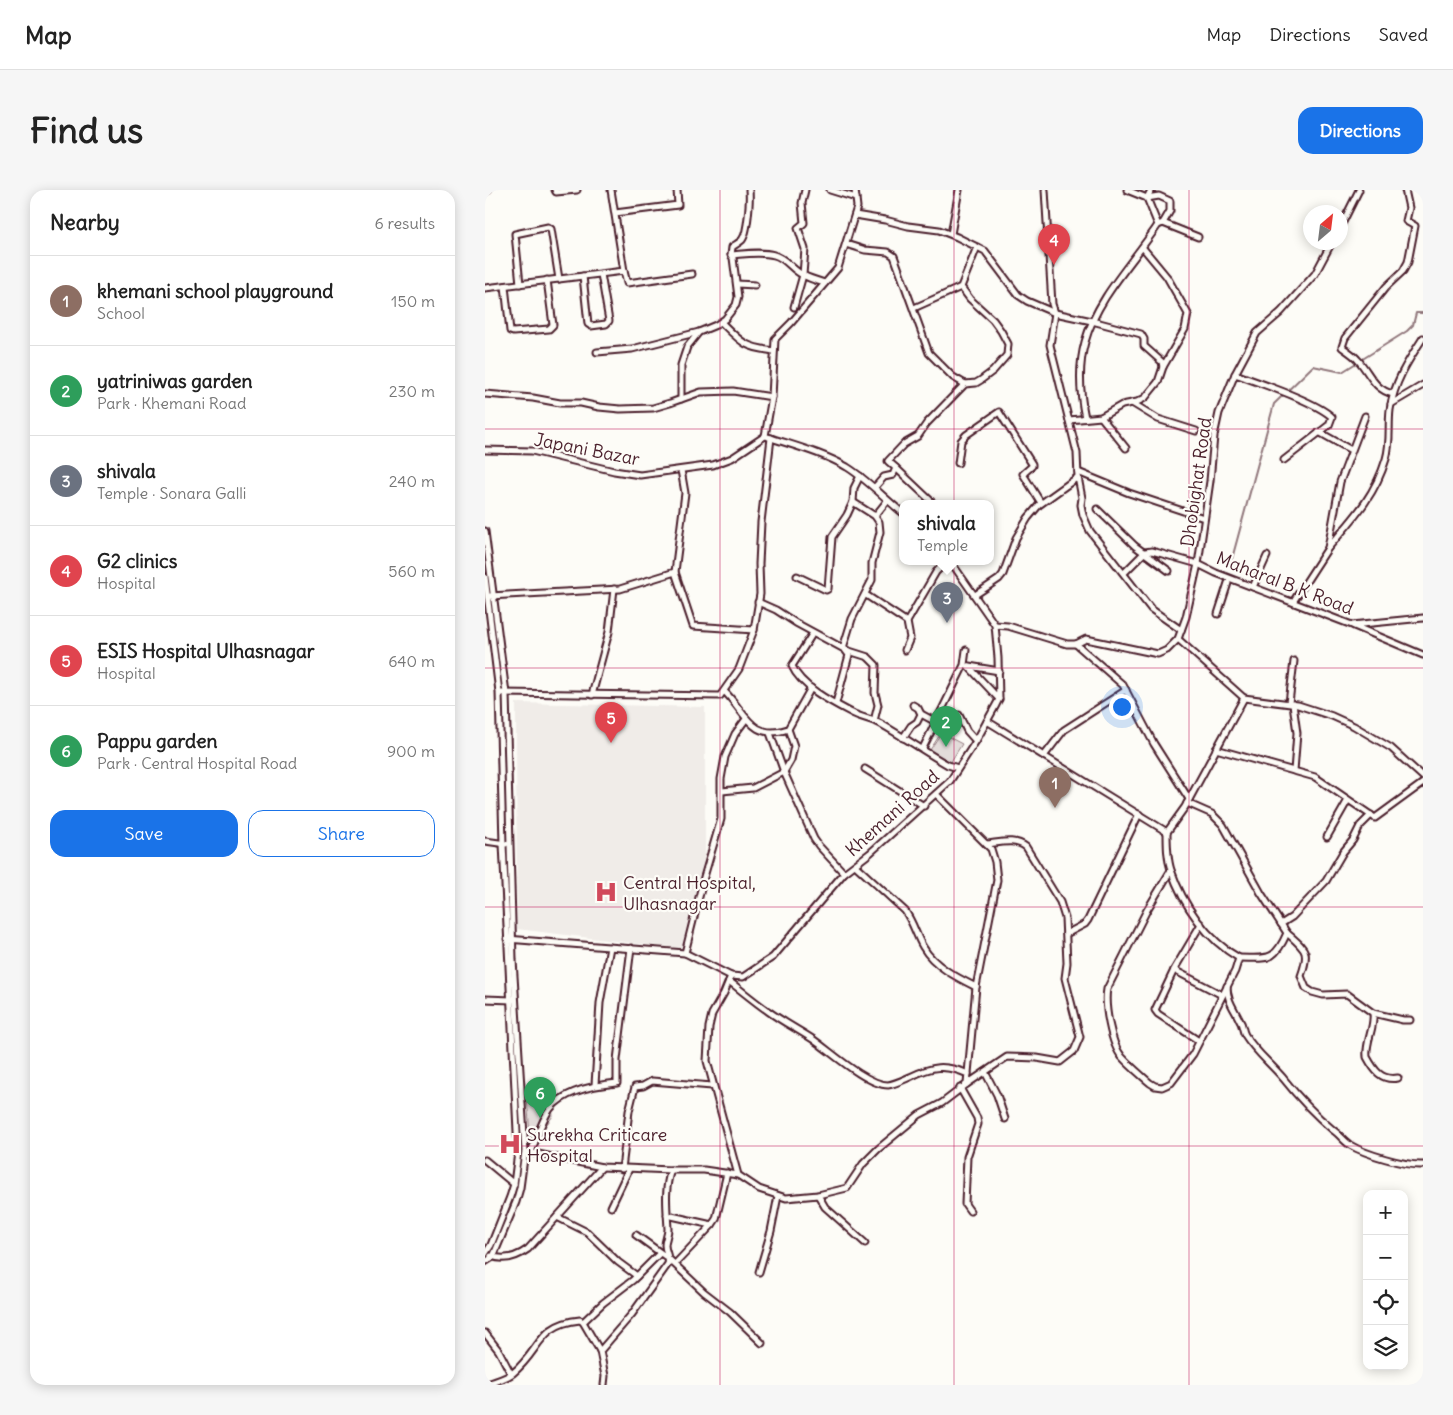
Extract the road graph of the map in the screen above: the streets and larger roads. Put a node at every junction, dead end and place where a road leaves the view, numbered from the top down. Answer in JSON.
{"nodes":[{"id":1,"x":555,"y":190,"type":"edge"},
{"id":2,"x":577,"y":190,"type":"edge"},
{"id":3,"x":611,"y":190,"type":"edge"},
{"id":4,"x":677,"y":190,"type":"edge"},
{"id":5,"x":749,"y":190,"type":"edge"},
{"id":6,"x":805,"y":190,"type":"edge"},
{"id":7,"x":830,"y":190,"type":"edge"},
{"id":8,"x":855,"y":190,"type":"edge"},
{"id":9,"x":959,"y":190,"type":"edge"},
{"id":10,"x":1045,"y":190,"type":"edge"},
{"id":11,"x":1127,"y":190,"type":"edge"},
{"id":12,"x":1151,"y":190,"type":"edge"},
{"id":13,"x":1359,"y":190,"type":"edge"},
{"id":14,"x":1405,"y":190,"type":"edge"},
{"id":15,"x":856,"y":198,"type":"junction"},
{"id":16,"x":1147,"y":198,"type":"junction"},
{"id":17,"x":1348,"y":212,"type":"edge"},
{"id":18,"x":615,"y":213,"type":"junction"},
{"id":19,"x":855,"y":216,"type":"junction"},
{"id":20,"x":1161,"y":224,"type":"junction"},
{"id":21,"x":951,"y":234,"type":"junction"},
{"id":22,"x":1198,"y":237,"type":"dead end"},
{"id":23,"x":846,"y":244,"type":"junction"},
{"id":24,"x":977,"y":247,"type":"junction"},
{"id":25,"x":1143,"y":248,"type":"junction"},
{"id":26,"x":1328,"y":250,"type":"edge"},
{"id":27,"x":731,"y":255,"type":"junction"},
{"id":28,"x":624,"y":270,"type":"junction"},
{"id":29,"x":601,"y":274,"type":"junction"},
{"id":30,"x":691,"y":274,"type":"dead end"},
{"id":31,"x":803,"y":275,"type":"junction"},
{"id":32,"x":583,"y":276,"type":"junction"},
{"id":33,"x":559,"y":279,"type":"junction"},
{"id":34,"x":547,"y":280,"type":"junction"},
{"id":35,"x":825,"y":283,"type":"junction"},
{"id":36,"x":520,"y":284,"type":"junction"},
{"id":37,"x":737,"y":284,"type":"junction"},
{"id":38,"x":755,"y":285,"type":"dead end"},
{"id":39,"x":505,"y":286,"type":"junction"},
{"id":40,"x":961,"y":287,"type":"junction"},
{"id":41,"x":485,"y":288,"type":"edge"},
{"id":42,"x":794,"y":307,"type":"dead end"},
{"id":43,"x":914,"y":308,"type":"junction"},
{"id":44,"x":1055,"y":313,"type":"junction"},
{"id":45,"x":1092,"y":321,"type":"junction"},
{"id":46,"x":721,"y":322,"type":"junction"},
{"id":47,"x":699,"y":332,"type":"junction"},
{"id":48,"x":1423,"y":338,"type":"edge"},
{"id":49,"x":775,"y":351,"type":"junction"},
{"id":50,"x":597,"y":352,"type":"dead end"},
{"id":51,"x":1163,"y":366,"type":"junction"},
{"id":52,"x":1235,"y":374,"type":"junction"},
{"id":53,"x":965,"y":384,"type":"junction"},
{"id":54,"x":1423,"y":385,"type":"edge"},
{"id":55,"x":485,"y":394,"type":"edge"},
{"id":56,"x":1393,"y":394,"type":"junction"},
{"id":57,"x":772,"y":397,"type":"junction"},
{"id":58,"x":681,"y":399,"type":"junction"},
{"id":59,"x":1131,"y":403,"type":"junction"},
{"id":60,"x":1391,"y":404,"type":"junction"},
{"id":61,"x":1365,"y":416,"type":"dead end"},
{"id":62,"x":1101,"y":417,"type":"junction"},
{"id":63,"x":1085,"y":418,"type":"junction"},
{"id":64,"x":1069,"y":420,"type":"junction"},
{"id":65,"x":1196,"y":431,"type":"dead end"},
{"id":66,"x":1319,"y":432,"type":"junction"},
{"id":67,"x":768,"y":437,"type":"junction"},
{"id":68,"x":1126,"y":448,"type":"dead end"},
{"id":69,"x":485,"y":450,"type":"edge"},
{"id":70,"x":1351,"y":450,"type":"junction"},
{"id":71,"x":1284,"y":460,"type":"dead end"},
{"id":72,"x":958,"y":463,"type":"dead end"},
{"id":73,"x":896,"y":468,"type":"junction"},
{"id":74,"x":681,"y":470,"type":"junction"},
{"id":75,"x":1078,"y":474,"type":"junction"},
{"id":76,"x":861,"y":476,"type":"junction"},
{"id":77,"x":875,"y":487,"type":"junction"},
{"id":78,"x":887,"y":500,"type":"junction"},
{"id":79,"x":929,"y":500,"type":"edge"},
{"id":80,"x":853,"y":502,"type":"junction"},
{"id":81,"x":1041,"y":503,"type":"junction"},
{"id":82,"x":899,"y":510,"type":"edge"},
{"id":83,"x":1097,"y":510,"type":"dead end"},
{"id":84,"x":875,"y":516,"type":"junction"},
{"id":85,"x":1204,"y":518,"type":"junction"},
{"id":86,"x":485,"y":531,"type":"edge"},
{"id":87,"x":1328,"y":548,"type":"junction"},
{"id":88,"x":1145,"y":552,"type":"junction"},
{"id":89,"x":1267,"y":556,"type":"dead end"},
{"id":90,"x":1198,"y":564,"type":"junction"},
{"id":91,"x":943,"y":565,"type":"edge"},
{"id":92,"x":953,"y":565,"type":"edge"},
{"id":93,"x":1169,"y":571,"type":"dead end"},
{"id":94,"x":675,"y":572,"type":"junction"},
{"id":95,"x":1124,"y":574,"type":"junction"},
{"id":96,"x":797,"y":576,"type":"dead end"},
{"id":97,"x":485,"y":577,"type":"edge"},
{"id":98,"x":1228,"y":584,"type":"dead end"},
{"id":99,"x":1253,"y":587,"type":"junction"},
{"id":100,"x":614,"y":589,"type":"junction"},
{"id":101,"x":865,"y":595,"type":"junction"},
{"id":102,"x":975,"y":595,"type":"junction"},
{"id":103,"x":486,"y":596,"type":"edge"},
{"id":104,"x":494,"y":596,"type":"junction"},
{"id":105,"x":758,"y":602,"type":"junction"},
{"id":106,"x":1293,"y":602,"type":"junction"},
{"id":107,"x":1218,"y":614,"type":"dead end"},
{"id":108,"x":1423,"y":618,"type":"edge"},
{"id":109,"x":907,"y":622,"type":"junction"},
{"id":110,"x":995,"y":625,"type":"junction"},
{"id":111,"x":1352,"y":625,"type":"junction"},
{"id":112,"x":754,"y":630,"type":"junction"},
{"id":113,"x":1181,"y":630,"type":"junction"},
{"id":114,"x":813,"y":633,"type":"junction"},
{"id":115,"x":1178,"y":639,"type":"junction"},
{"id":116,"x":1076,"y":644,"type":"junction"},
{"id":117,"x":845,"y":649,"type":"junction"},
{"id":118,"x":905,"y":650,"type":"dead end"},
{"id":119,"x":966,"y":650,"type":"dead end"},
{"id":120,"x":1423,"y":655,"type":"edge"},
{"id":121,"x":1294,"y":661,"type":"dead end"},
{"id":122,"x":966,"y":665,"type":"junction"},
{"id":123,"x":999,"y":671,"type":"junction"},
{"id":124,"x":811,"y":688,"type":"junction"},
{"id":125,"x":1126,"y":690,"type":"junction"},
{"id":126,"x":724,"y":691,"type":"junction"},
{"id":127,"x":503,"y":693,"type":"junction"},
{"id":128,"x":592,"y":694,"type":"junction"},
{"id":129,"x":999,"y":698,"type":"junction"},
{"id":130,"x":1244,"y":698,"type":"junction"},
{"id":131,"x":836,"y":703,"type":"junction"},
{"id":132,"x":1291,"y":704,"type":"junction"},
{"id":133,"x":913,"y":705,"type":"dead end"},
{"id":134,"x":921,"y":714,"type":"junction"},
{"id":135,"x":959,"y":715,"type":"dead end"},
{"id":136,"x":746,"y":719,"type":"junction"},
{"id":137,"x":874,"y":721,"type":"junction"},
{"id":138,"x":936,"y":722,"type":"junction"},
{"id":139,"x":987,"y":722,"type":"junction"},
{"id":140,"x":788,"y":729,"type":"junction"},
{"id":141,"x":770,"y":733,"type":"junction"},
{"id":142,"x":903,"y":738,"type":"junction"},
{"id":143,"x":976,"y":741,"type":"junction"},
{"id":144,"x":923,"y":748,"type":"junction"},
{"id":145,"x":1217,"y":748,"type":"junction"},
{"id":146,"x":1044,"y":756,"type":"junction"},
{"id":147,"x":958,"y":768,"type":"junction"},
{"id":148,"x":865,"y":769,"type":"dead end"},
{"id":149,"x":1294,"y":770,"type":"junction"},
{"id":150,"x":785,"y":772,"type":"junction"},
{"id":151,"x":1423,"y":777,"type":"edge"},
{"id":152,"x":1423,"y":783,"type":"edge"},
{"id":153,"x":722,"y":791,"type":"junction"},
{"id":154,"x":936,"y":794,"type":"junction"},
{"id":155,"x":1349,"y":800,"type":"junction"},
{"id":156,"x":1188,"y":801,"type":"junction"},
{"id":157,"x":924,"y":806,"type":"junction"},
{"id":158,"x":1139,"y":814,"type":"junction"},
{"id":159,"x":1371,"y":815,"type":"junction"},
{"id":160,"x":1167,"y":832,"type":"junction"},
{"id":161,"x":1327,"y":837,"type":"dead end"},
{"id":162,"x":485,"y":840,"type":"edge"},
{"id":163,"x":506,"y":844,"type":"junction"},
{"id":164,"x":985,"y":844,"type":"junction"},
{"id":165,"x":855,"y":865,"type":"junction"},
{"id":166,"x":1171,"y":870,"type":"junction"},
{"id":167,"x":844,"y":873,"type":"junction"},
{"id":168,"x":1201,"y":924,"type":"junction"},
{"id":169,"x":1281,"y":924,"type":"junction"},
{"id":170,"x":1066,"y":934,"type":"junction"},
{"id":171,"x":1287,"y":934,"type":"junction"},
{"id":172,"x":513,"y":939,"type":"junction"},
{"id":173,"x":507,"y":940,"type":"junction"},
{"id":174,"x":610,"y":947,"type":"junction"},
{"id":175,"x":631,"y":948,"type":"junction"},
{"id":176,"x":685,"y":953,"type":"junction"},
{"id":177,"x":1239,"y":958,"type":"junction"},
{"id":178,"x":1174,"y":970,"type":"junction"},
{"id":179,"x":730,"y":978,"type":"junction"},
{"id":180,"x":1227,"y":986,"type":"junction"},
{"id":181,"x":976,"y":987,"type":"junction"},
{"id":182,"x":1222,"y":995,"type":"junction"},
{"id":183,"x":485,"y":999,"type":"edge"},
{"id":184,"x":512,"y":1000,"type":"junction"},
{"id":185,"x":1373,"y":1013,"type":"junction"},
{"id":186,"x":1410,"y":1020,"type":"dead end"},
{"id":187,"x":1199,"y":1041,"type":"junction"},
{"id":188,"x":985,"y":1072,"type":"junction"},
{"id":189,"x":968,"y":1074,"type":"junction"},
{"id":190,"x":1397,"y":1078,"type":"dead end"},
{"id":191,"x":967,"y":1084,"type":"junction"},
{"id":192,"x":595,"y":1085,"type":"junction"},
{"id":193,"x":712,"y":1086,"type":"junction"},
{"id":194,"x":960,"y":1088,"type":"junction"},
{"id":195,"x":1005,"y":1119,"type":"dead end"},
{"id":196,"x":518,"y":1152,"type":"junction"},
{"id":197,"x":528,"y":1152,"type":"junction"},
{"id":198,"x":485,"y":1160,"type":"edge"},
{"id":199,"x":1423,"y":1165,"type":"edge"},
{"id":200,"x":602,"y":1167,"type":"junction"},
{"id":201,"x":622,"y":1169,"type":"junction"},
{"id":202,"x":629,"y":1169,"type":"junction"},
{"id":203,"x":671,"y":1170,"type":"junction"},
{"id":204,"x":727,"y":1173,"type":"junction"},
{"id":205,"x":738,"y":1175,"type":"junction"},
{"id":206,"x":514,"y":1184,"type":"junction"},
{"id":207,"x":818,"y":1195,"type":"junction"},
{"id":208,"x":778,"y":1196,"type":"junction"},
{"id":209,"x":611,"y":1207,"type":"dead end"},
{"id":210,"x":970,"y":1211,"type":"dead end"},
{"id":211,"x":667,"y":1215,"type":"junction"},
{"id":212,"x":557,"y":1217,"type":"junction"},
{"id":213,"x":712,"y":1226,"type":"junction"},
{"id":214,"x":635,"y":1235,"type":"dead end"},
{"id":215,"x":865,"y":1243,"type":"dead end"},
{"id":216,"x":486,"y":1253,"type":"edge"},
{"id":217,"x":660,"y":1253,"type":"junction"},
{"id":218,"x":493,"y":1257,"type":"junction"},
{"id":219,"x":669,"y":1259,"type":"junction"},
{"id":220,"x":485,"y":1262,"type":"edge"},
{"id":221,"x":675,"y":1264,"type":"junction"},
{"id":222,"x":759,"y":1272,"type":"dead end"},
{"id":223,"x":637,"y":1276,"type":"junction"},
{"id":224,"x":583,"y":1322,"type":"junction"},
{"id":225,"x":485,"y":1333,"type":"edge"},
{"id":226,"x":762,"y":1343,"type":"dead end"},
{"id":227,"x":600,"y":1351,"type":"junction"},
{"id":228,"x":511,"y":1374,"type":"junction"},
{"id":229,"x":485,"y":1385,"type":"edge"},
{"id":230,"x":604,"y":1385,"type":"edge"}],
"edges":[{"from":1,"to":2,"type":"street"},
{"from":3,"to":18,"type":"street"},
{"from":4,"to":18,"type":"street"},
{"from":5,"to":27,"type":"street"},
{"from":6,"to":31,"type":"street"},
{"from":7,"to":15,"type":"street"},
{"from":8,"to":15,"type":"street"},
{"from":9,"to":21,"type":"street"},
{"from":10,"to":44,"type":"street"},
{"from":11,"to":16,"type":"street"},
{"from":12,"to":16,"type":"street"},
{"from":13,"to":17,"type":"street"},
{"from":14,"to":56,"type":"street"},
{"from":15,"to":19,"type":"street"},
{"from":16,"to":20,"type":"street"},
{"from":16,"to":20,"type":"street"},
{"from":18,"to":28,"type":"street"},
{"from":19,"to":21,"type":"street"},
{"from":19,"to":23,"type":"street"},
{"from":20,"to":22,"type":"street"},
{"from":20,"to":25,"type":"street"},
{"from":21,"to":24,"type":"street"},
{"from":23,"to":35,"type":"street"},
{"from":23,"to":43,"type":"street"},
{"from":24,"to":40,"type":"street"},
{"from":24,"to":44,"type":"street"},
{"from":25,"to":45,"type":"street"},
{"from":25,"to":51,"type":"street"},
{"from":26,"to":52,"type":"street","name":"Dhobighat Road"},
{"from":27,"to":31,"type":"street"},
{"from":27,"to":37,"type":"street"},
{"from":28,"to":29,"type":"street"},
{"from":28,"to":30,"type":"street"},
{"from":29,"to":32,"type":"street"},
{"from":29,"to":32,"type":"street"},
{"from":31,"to":35,"type":"street"},
{"from":31,"to":42,"type":"street"},
{"from":32,"to":33,"type":"street"},
{"from":33,"to":34,"type":"street"},
{"from":33,"to":36,"type":"street"},
{"from":34,"to":36,"type":"street"},
{"from":34,"to":39,"type":"street"},
{"from":35,"to":49,"type":"street"},
{"from":36,"to":39,"type":"street"},
{"from":37,"to":38,"type":"street"},
{"from":37,"to":46,"type":"street"},
{"from":39,"to":41,"type":"street"},
{"from":40,"to":43,"type":"street"},
{"from":40,"to":53,"type":"street"},
{"from":43,"to":53,"type":"street"},
{"from":44,"to":45,"type":"street"},
{"from":44,"to":64,"type":"street"},
{"from":45,"to":51,"type":"street"},
{"from":45,"to":63,"type":"street"},
{"from":46,"to":47,"type":"street"},
{"from":46,"to":49,"type":"street"},
{"from":47,"to":50,"type":"street"},
{"from":47,"to":58,"type":"street"},
{"from":48,"to":56,"type":"street"},
{"from":49,"to":57,"type":"street"},
{"from":51,"to":59,"type":"street"},
{"from":52,"to":66,"type":"street"},
{"from":52,"to":85,"type":"street","name":"Dhobighat Road"},
{"from":53,"to":73,"type":"street"},
{"from":54,"to":60,"type":"street"},
{"from":55,"to":58,"type":"street"},
{"from":56,"to":60,"type":"street"},
{"from":57,"to":58,"type":"street"},
{"from":57,"to":67,"type":"street"},
{"from":59,"to":62,"type":"street"},
{"from":59,"to":65,"type":"street"},
{"from":60,"to":87,"type":"street"},
{"from":61,"to":70,"type":"street"},
{"from":62,"to":63,"type":"street"},
{"from":62,"to":68,"type":"street"},
{"from":63,"to":64,"type":"street"},
{"from":64,"to":75,"type":"street"},
{"from":66,"to":70,"type":"street"},
{"from":66,"to":71,"type":"street"},
{"from":67,"to":74,"type":"street","name":"Japani Bazar"},
{"from":67,"to":76,"type":"street"},
{"from":67,"to":105,"type":"street"},
{"from":69,"to":74,"type":"street","name":"Japani Bazar"},
{"from":70,"to":87,"type":"street"},
{"from":72,"to":81,"type":"street"},
{"from":73,"to":77,"type":"street"},
{"from":73,"to":79,"type":"street"},
{"from":74,"to":94,"type":"street"},
{"from":75,"to":81,"type":"street"},
{"from":75,"to":85,"type":"street"},
{"from":75,"to":95,"type":"street"},
{"from":76,"to":77,"type":"street"},
{"from":76,"to":80,"type":"street"},
{"from":77,"to":78,"type":"street"},
{"from":78,"to":82,"type":"street"},
{"from":78,"to":84,"type":"street"},
{"from":80,"to":84,"type":"street"},
{"from":80,"to":96,"type":"street"},
{"from":81,"to":102,"type":"street"},
{"from":83,"to":88,"type":"street"},
{"from":84,"to":101,"type":"street"},
{"from":85,"to":90,"type":"street","name":"Dhobighat Road"},
{"from":86,"to":104,"type":"street"},
{"from":87,"to":106,"type":"street"},
{"from":88,"to":90,"type":"street","name":"Maharal B K Road"},
{"from":88,"to":93,"type":"street"},
{"from":88,"to":95,"type":"street"},
{"from":89,"to":99,"type":"street"},
{"from":90,"to":99,"type":"street","name":"Maharal B K Road"},
{"from":90,"to":113,"type":"street","name":"Dhobighat Road"},
{"from":91,"to":109,"type":"street"},
{"from":92,"to":102,"type":"street"},
{"from":94,"to":100,"type":"street"},
{"from":94,"to":112,"type":"street"},
{"from":95,"to":113,"type":"street"},
{"from":97,"to":103,"type":"street"},
{"from":98,"to":107,"type":"street"},
{"from":99,"to":106,"type":"street","name":"Maharal B K Road"},
{"from":100,"to":104,"type":"street"},
{"from":100,"to":128,"type":"street"},
{"from":101,"to":109,"type":"street"},
{"from":101,"to":117,"type":"street"},
{"from":102,"to":110,"type":"street"},
{"from":103,"to":104,"type":"street"},
{"from":103,"to":127,"type":"street"},
{"from":104,"to":127,"type":"street"},
{"from":105,"to":112,"type":"street"},
{"from":105,"to":114,"type":"street"},
{"from":106,"to":111,"type":"street","name":"Maharal B K Road"},
{"from":108,"to":111,"type":"street","name":"Maharal B K Road"},
{"from":109,"to":118,"type":"street"},
{"from":110,"to":116,"type":"street"},
{"from":110,"to":123,"type":"street","name":"Khemani Road"},
{"from":111,"to":120,"type":"street"},
{"from":112,"to":126,"type":"street"},
{"from":113,"to":115,"type":"street","name":"Dhobighat Road"},
{"from":114,"to":117,"type":"street"},
{"from":114,"to":124,"type":"street"},
{"from":115,"to":116,"type":"street"},
{"from":115,"to":130,"type":"street"},
{"from":116,"to":125,"type":"street"},
{"from":117,"to":131,"type":"street"},
{"from":117,"to":137,"type":"street"},
{"from":119,"to":122,"type":"street"},
{"from":121,"to":132,"type":"street"},
{"from":122,"to":123,"type":"street"},
{"from":122,"to":129,"type":"street"},
{"from":122,"to":138,"type":"street"},
{"from":123,"to":129,"type":"street","name":"Khemani Road"},
{"from":124,"to":131,"type":"street"},
{"from":124,"to":140,"type":"street"},
{"from":125,"to":146,"type":"street"},
{"from":125,"to":156,"type":"street"},
{"from":126,"to":128,"type":"street"},
{"from":126,"to":136,"type":"street"},
{"from":127,"to":128,"type":"street"},
{"from":127,"to":163,"type":"street"},
{"from":129,"to":139,"type":"street","name":"Khemani Road"},
{"from":130,"to":132,"type":"street"},
{"from":130,"to":145,"type":"street"},
{"from":131,"to":137,"type":"street"},
{"from":132,"to":149,"type":"street"},
{"from":132,"to":151,"type":"street"},
{"from":133,"to":134,"type":"street"},
{"from":134,"to":138,"type":"street"},
{"from":134,"to":142,"type":"street"},
{"from":135,"to":143,"type":"street"},
{"from":136,"to":141,"type":"street"},
{"from":136,"to":153,"type":"street"},
{"from":137,"to":142,"type":"street"},
{"from":138,"to":144,"type":"street"},
{"from":139,"to":143,"type":"street","name":"Khemani Road"},
{"from":139,"to":146,"type":"street"},
{"from":140,"to":141,"type":"street"},
{"from":140,"to":150,"type":"street"},
{"from":141,"to":150,"type":"street"},
{"from":142,"to":144,"type":"street"},
{"from":143,"to":147,"type":"street","name":"Khemani Road"},
{"from":144,"to":147,"type":"street"},
{"from":145,"to":149,"type":"street"},
{"from":145,"to":156,"type":"street"},
{"from":146,"to":158,"type":"street"},
{"from":147,"to":154,"type":"street","name":"Khemani Road"},
{"from":148,"to":157,"type":"street"},
{"from":149,"to":155,"type":"street"},
{"from":150,"to":153,"type":"street"},
{"from":150,"to":167,"type":"street"},
{"from":152,"to":159,"type":"street"},
{"from":153,"to":176,"type":"street"},
{"from":154,"to":157,"type":"street","name":"Khemani Road"},
{"from":154,"to":164,"type":"street"},
{"from":155,"to":159,"type":"street"},
{"from":155,"to":161,"type":"street"},
{"from":156,"to":160,"type":"street"},
{"from":156,"to":169,"type":"street"},
{"from":157,"to":165,"type":"street","name":"Khemani Road"},
{"from":158,"to":160,"type":"street"},
{"from":158,"to":170,"type":"street"},
{"from":159,"to":169,"type":"street"},
{"from":160,"to":166,"type":"street"},
{"from":162,"to":163,"type":"street"},
{"from":163,"to":172,"type":"street"},
{"from":163,"to":173,"type":"street"},
{"from":164,"to":170,"type":"street"},
{"from":164,"to":181,"type":"street"},
{"from":165,"to":167,"type":"street","name":"Khemani Road"},
{"from":165,"to":181,"type":"street"},
{"from":166,"to":168,"type":"street"},
{"from":166,"to":187,"type":"street"},
{"from":167,"to":179,"type":"street","name":"Khemani Road"},
{"from":168,"to":177,"type":"street"},
{"from":168,"to":178,"type":"street"},
{"from":169,"to":171,"type":"street"},
{"from":170,"to":188,"type":"street"},
{"from":171,"to":177,"type":"street"},
{"from":171,"to":185,"type":"street"},
{"from":172,"to":173,"type":"street"},
{"from":172,"to":174,"type":"street"},
{"from":172,"to":184,"type":"street"},
{"from":173,"to":184,"type":"street"},
{"from":174,"to":175,"type":"street"},
{"from":174,"to":192,"type":"street"},
{"from":175,"to":176,"type":"street"},
{"from":175,"to":192,"type":"street"},
{"from":176,"to":179,"type":"street"},
{"from":177,"to":180,"type":"street"},
{"from":178,"to":182,"type":"street"},
{"from":178,"to":187,"type":"street"},
{"from":179,"to":189,"type":"street"},
{"from":179,"to":193,"type":"street"},
{"from":180,"to":182,"type":"street"},
{"from":180,"to":199,"type":"street"},
{"from":181,"to":189,"type":"street"},
{"from":182,"to":187,"type":"street"},
{"from":183,"to":184,"type":"street"},
{"from":184,"to":196,"type":"street"},
{"from":184,"to":197,"type":"street"},
{"from":185,"to":186,"type":"street"},
{"from":185,"to":190,"type":"street"},
{"from":188,"to":191,"type":"street"},
{"from":188,"to":195,"type":"street"},
{"from":189,"to":191,"type":"street"},
{"from":191,"to":194,"type":"street"},
{"from":192,"to":197,"type":"street"},
{"from":193,"to":201,"type":"street"},
{"from":193,"to":205,"type":"street"},
{"from":194,"to":207,"type":"street"},
{"from":194,"to":210,"type":"street"},
{"from":196,"to":197,"type":"street"},
{"from":196,"to":206,"type":"street"},
{"from":197,"to":200,"type":"street"},
{"from":197,"to":218,"type":"street"},
{"from":198,"to":206,"type":"street"},
{"from":200,"to":201,"type":"street"},
{"from":200,"to":212,"type":"street"},
{"from":201,"to":202,"type":"street"},
{"from":202,"to":203,"type":"street"},
{"from":202,"to":209,"type":"street"},
{"from":203,"to":204,"type":"street"},
{"from":203,"to":211,"type":"street"},
{"from":204,"to":205,"type":"street"},
{"from":204,"to":213,"type":"street"},
{"from":205,"to":208,"type":"street"},
{"from":206,"to":216,"type":"street"},
{"from":207,"to":208,"type":"street"},
{"from":207,"to":215,"type":"street"},
{"from":208,"to":222,"type":"street"},
{"from":211,"to":213,"type":"street"},
{"from":211,"to":219,"type":"street"},
{"from":212,"to":218,"type":"street"},
{"from":212,"to":223,"type":"street"},
{"from":213,"to":221,"type":"street"},
{"from":214,"to":217,"type":"street"},
{"from":216,"to":218,"type":"street"},
{"from":217,"to":219,"type":"street"},
{"from":217,"to":223,"type":"street"},
{"from":218,"to":220,"type":"street"},
{"from":219,"to":221,"type":"street"},
{"from":219,"to":227,"type":"street"},
{"from":221,"to":226,"type":"street"},
{"from":223,"to":224,"type":"street"},
{"from":224,"to":227,"type":"street"},
{"from":224,"to":228,"type":"street"},
{"from":225,"to":228,"type":"street"},
{"from":227,"to":230,"type":"street"},
{"from":228,"to":229,"type":"street"}]}
